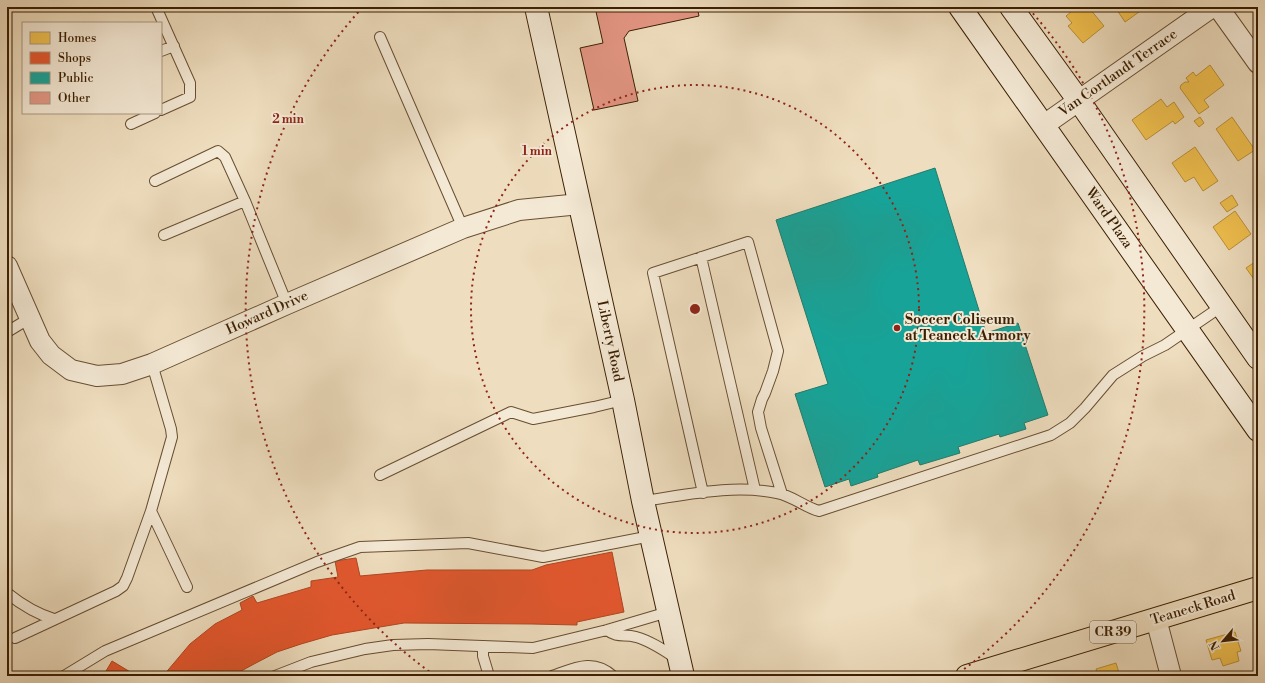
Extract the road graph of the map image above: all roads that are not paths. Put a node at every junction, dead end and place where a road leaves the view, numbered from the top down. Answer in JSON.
{"nodes":[{"id":1,"x":156,"y":7,"type":"edge"},
{"id":2,"x":536,"y":7,"type":"edge"},
{"id":3,"x":960,"y":7,"type":"edge"},
{"id":4,"x":1011,"y":7,"type":"edge"},
{"id":5,"x":1219,"y":8,"type":"edge"},
{"id":6,"x":380,"y":37,"type":"dead end"},
{"id":7,"x":174,"y":46,"type":"junction"},
{"id":8,"x":162,"y":51,"type":"edge"},
{"id":9,"x":1258,"y":63,"type":"edge"},
{"id":10,"x":1078,"y":101,"type":"junction"},
{"id":11,"x":162,"y":110,"type":"edge"},
{"id":12,"x":153,"y":114,"type":"edge"},
{"id":13,"x":131,"y":124,"type":"dead end"},
{"id":14,"x":1044,"y":125,"type":"junction"},
{"id":15,"x":155,"y":181,"type":"dead end"},
{"id":16,"x":245,"y":201,"type":"junction"},
{"id":17,"x":580,"y":204,"type":"junction"},
{"id":18,"x":463,"y":228,"type":"junction"},
{"id":19,"x":164,"y":235,"type":"dead end"},
{"id":20,"x":701,"y":257,"type":"junction"},
{"id":21,"x":7,"y":266,"type":"edge"},
{"id":22,"x":287,"y":304,"type":"junction"},
{"id":23,"x":1222,"y":306,"type":"junction"},
{"id":24,"x":30,"y":318,"type":"junction"},
{"id":25,"x":1188,"y":330,"type":"junction"},
{"id":26,"x":7,"y":332,"type":"edge"},
{"id":27,"x":1258,"y":358,"type":"edge"},
{"id":28,"x":152,"y":364,"type":"junction"},
{"id":29,"x":623,"y":400,"type":"junction"},
{"id":30,"x":1258,"y":430,"type":"edge"},
{"id":31,"x":380,"y":475,"type":"dead end"},
{"id":32,"x":755,"y":490,"type":"junction"},
{"id":33,"x":703,"y":493,"type":"junction"},
{"id":34,"x":782,"y":494,"type":"junction"},
{"id":35,"x":643,"y":501,"type":"junction"},
{"id":36,"x":151,"y":511,"type":"junction"},
{"id":37,"x":651,"y":536,"type":"junction"},
{"id":38,"x":187,"y":587,"type":"dead end"},
{"id":39,"x":1258,"y":588,"type":"edge"},
{"id":40,"x":7,"y":593,"type":"edge"},
{"id":41,"x":668,"y":612,"type":"junction"},
{"id":42,"x":1156,"y":619,"type":"junction"},
{"id":43,"x":54,"y":620,"type":"junction"},
{"id":44,"x":607,"y":630,"type":"junction"},
{"id":45,"x":15,"y":638,"type":"dead end"},
{"id":46,"x":483,"y":646,"type":"junction"},
{"id":47,"x":681,"y":668,"type":"edge"},
{"id":48,"x":64,"y":676,"type":"edge"},
{"id":49,"x":275,"y":676,"type":"edge"},
{"id":50,"x":489,"y":676,"type":"edge"},
{"id":51,"x":552,"y":676,"type":"edge"},
{"id":52,"x":579,"y":676,"type":"edge"},
{"id":53,"x":592,"y":676,"type":"edge"},
{"id":54,"x":613,"y":676,"type":"edge"},
{"id":55,"x":967,"y":676,"type":"edge"},
{"id":56,"x":1171,"y":676,"type":"edge"}],
"edges":[{"from":1,"to":7,"type":"lane"},
{"from":2,"to":17,"type":"street","name":"Liberty Road"},
{"from":3,"to":14,"type":"street","name":"Ward Plaza"},
{"from":4,"to":10,"type":"street"},
{"from":5,"to":9,"type":"street"},
{"from":5,"to":10,"type":"street","name":"Van Cortlandt Terrace"},
{"from":6,"to":18,"type":"lane"},
{"from":7,"to":8,"type":"lane"},
{"from":7,"to":11,"type":"lane"},
{"from":10,"to":14,"type":"street","name":"Van Cortlandt Terrace"},
{"from":10,"to":23,"type":"street"},
{"from":12,"to":13,"type":"lane"},
{"from":14,"to":25,"type":"street","name":"Ward Plaza"},
{"from":15,"to":16,"type":"lane"},
{"from":16,"to":19,"type":"lane"},
{"from":16,"to":22,"type":"lane"},
{"from":17,"to":18,"type":"street","name":"Howard Drive"},
{"from":17,"to":29,"type":"street","name":"Liberty Road"},
{"from":18,"to":22,"type":"street","name":"Howard Drive"},
{"from":20,"to":32,"type":"lane"},
{"from":20,"to":33,"type":"lane"},
{"from":20,"to":34,"type":"lane"},
{"from":21,"to":24,"type":"street","name":"Howard Drive"},
{"from":22,"to":28,"type":"street","name":"Howard Drive"},
{"from":23,"to":25,"type":"lane"},
{"from":23,"to":27,"type":"street"},
{"from":24,"to":26,"type":"lane"},
{"from":24,"to":28,"type":"street","name":"Howard Drive"},
{"from":25,"to":30,"type":"street","name":"Ward Plaza"},
{"from":25,"to":34,"type":"lane"},
{"from":28,"to":36,"type":"lane"},
{"from":29,"to":31,"type":"lane"},
{"from":29,"to":35,"type":"street","name":"Liberty Road"},
{"from":32,"to":33,"type":"lane"},
{"from":32,"to":34,"type":"lane"},
{"from":33,"to":35,"type":"lane"},
{"from":35,"to":37,"type":"street","name":"Liberty Road"},
{"from":36,"to":38,"type":"lane"},
{"from":36,"to":43,"type":"lane"},
{"from":37,"to":41,"type":"street","name":"Liberty Road"},
{"from":37,"to":48,"type":"lane"},
{"from":39,"to":42,"type":"main road","name":"Teaneck Road","number":"CR 39"},
{"from":40,"to":43,"type":"lane"},
{"from":41,"to":44,"type":"lane"},
{"from":41,"to":47,"type":"street","name":"Liberty Road"},
{"from":42,"to":55,"type":"main road","name":"Teaneck Road","number":"CR 39"},
{"from":42,"to":56,"type":"street"},
{"from":43,"to":45,"type":"lane"},
{"from":44,"to":46,"type":"lane"},
{"from":44,"to":47,"type":"lane"},
{"from":46,"to":49,"type":"lane"},
{"from":46,"to":50,"type":"lane"},
{"from":51,"to":54,"type":"lane"},
{"from":52,"to":53,"type":"lane"}]}
